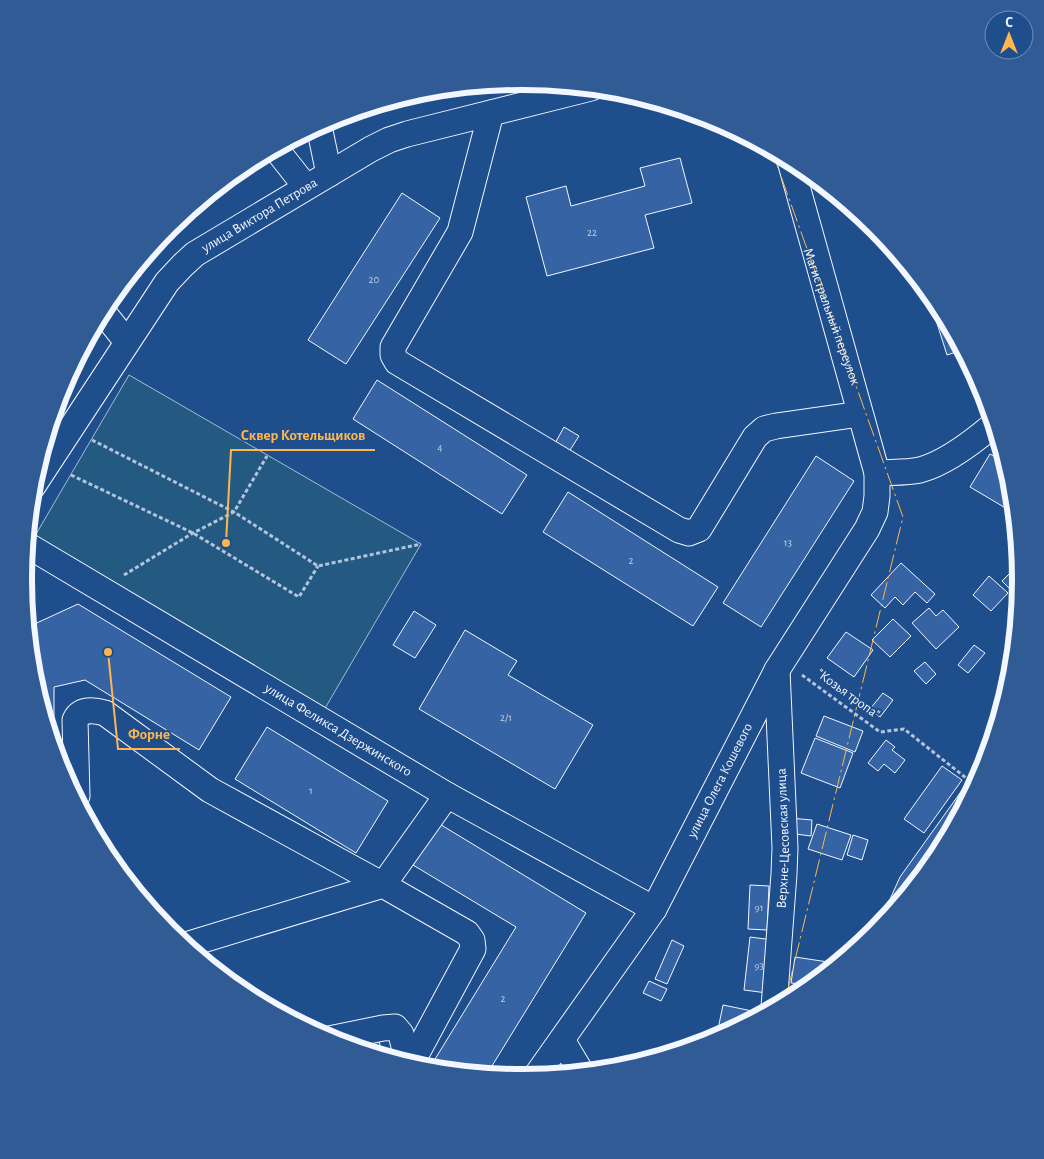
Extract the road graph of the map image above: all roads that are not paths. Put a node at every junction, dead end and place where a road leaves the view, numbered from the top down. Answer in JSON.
{"nodes":[{"id":1,"x":572,"y":93,"type":"edge"},
{"id":2,"x":491,"y":113,"type":"junction"},
{"id":3,"x":320,"y":133,"type":"edge"},
{"id":4,"x":280,"y":154,"type":"edge"},
{"id":5,"x":793,"y":171,"type":"edge"},
{"id":6,"x":328,"y":174,"type":"junction"},
{"id":7,"x":306,"y":187,"type":"junction"},
{"id":8,"x":108,"y":319,"type":"edge"},
{"id":9,"x":127,"y":342,"type":"junction"},
{"id":10,"x":860,"y":414,"type":"junction"},
{"id":11,"x":988,"y":429,"type":"edge"},
{"id":12,"x":46,"y":466,"type":"edge"},
{"id":13,"x":877,"y":473,"type":"junction"},
{"id":14,"x":34,"y":549,"type":"edge"},
{"id":15,"x":780,"y":666,"type":"junction"},
{"id":16,"x":77,"y":782,"type":"edge"},
{"id":17,"x":447,"y":795,"type":"junction"},
{"id":18,"x":382,"y":885,"type":"junction"},
{"id":19,"x":654,"y":909,"type":"junction"},
{"id":20,"x":194,"y":943,"type":"edge"},
{"id":21,"x":775,"y":998,"type":"edge"},
{"id":22,"x":345,"y":1036,"type":"edge"},
{"id":23,"x":562,"y":1040,"type":"junction"},
{"id":24,"x":407,"y":1055,"type":"edge"},
{"id":25,"x":413,"y":1057,"type":"edge"},
{"id":26,"x":577,"y":1066,"type":"edge"},
{"id":27,"x":541,"y":1068,"type":"edge"}],
"edges":[{"from":1,"to":2,"type":"street","name":"улица Виктора Петрова"},
{"from":2,"to":6,"type":"street","name":"улица Виктора Петрова"},
{"from":2,"to":10,"type":"street"},
{"from":3,"to":6,"type":"street"},
{"from":4,"to":7,"type":"street"},
{"from":5,"to":10,"type":"street","name":"Магистральный переулок"},
{"from":6,"to":7,"type":"street","name":"улица Виктора Петрова"},
{"from":7,"to":9,"type":"street","name":"улица Виктора Петрова"},
{"from":8,"to":9,"type":"street"},
{"from":9,"to":12,"type":"street","name":"улица Виктора Петрова"},
{"from":10,"to":13,"type":"street","name":"Магистральный переулок"},
{"from":11,"to":13,"type":"street"},
{"from":13,"to":15,"type":"street","name":"улица Олега Кошевого"},
{"from":14,"to":17,"type":"street","name":"улица Феликса Дзержинского"},
{"from":15,"to":19,"type":"street","name":"улица Олега Кошевого"},
{"from":15,"to":21,"type":"street","name":"Верхне-Цесовская улица"},
{"from":16,"to":18,"type":"street"},
{"from":17,"to":18,"type":"street"},
{"from":17,"to":19,"type":"street","name":"улица Феликса Дзержинского"},
{"from":18,"to":20,"type":"street"},
{"from":18,"to":25,"type":"street"},
{"from":19,"to":23,"type":"street","name":"улица Олега Кошевого"},
{"from":22,"to":24,"type":"street"},
{"from":23,"to":26,"type":"street"},
{"from":23,"to":27,"type":"street","name":"улица Олега Кошевого"}]}
